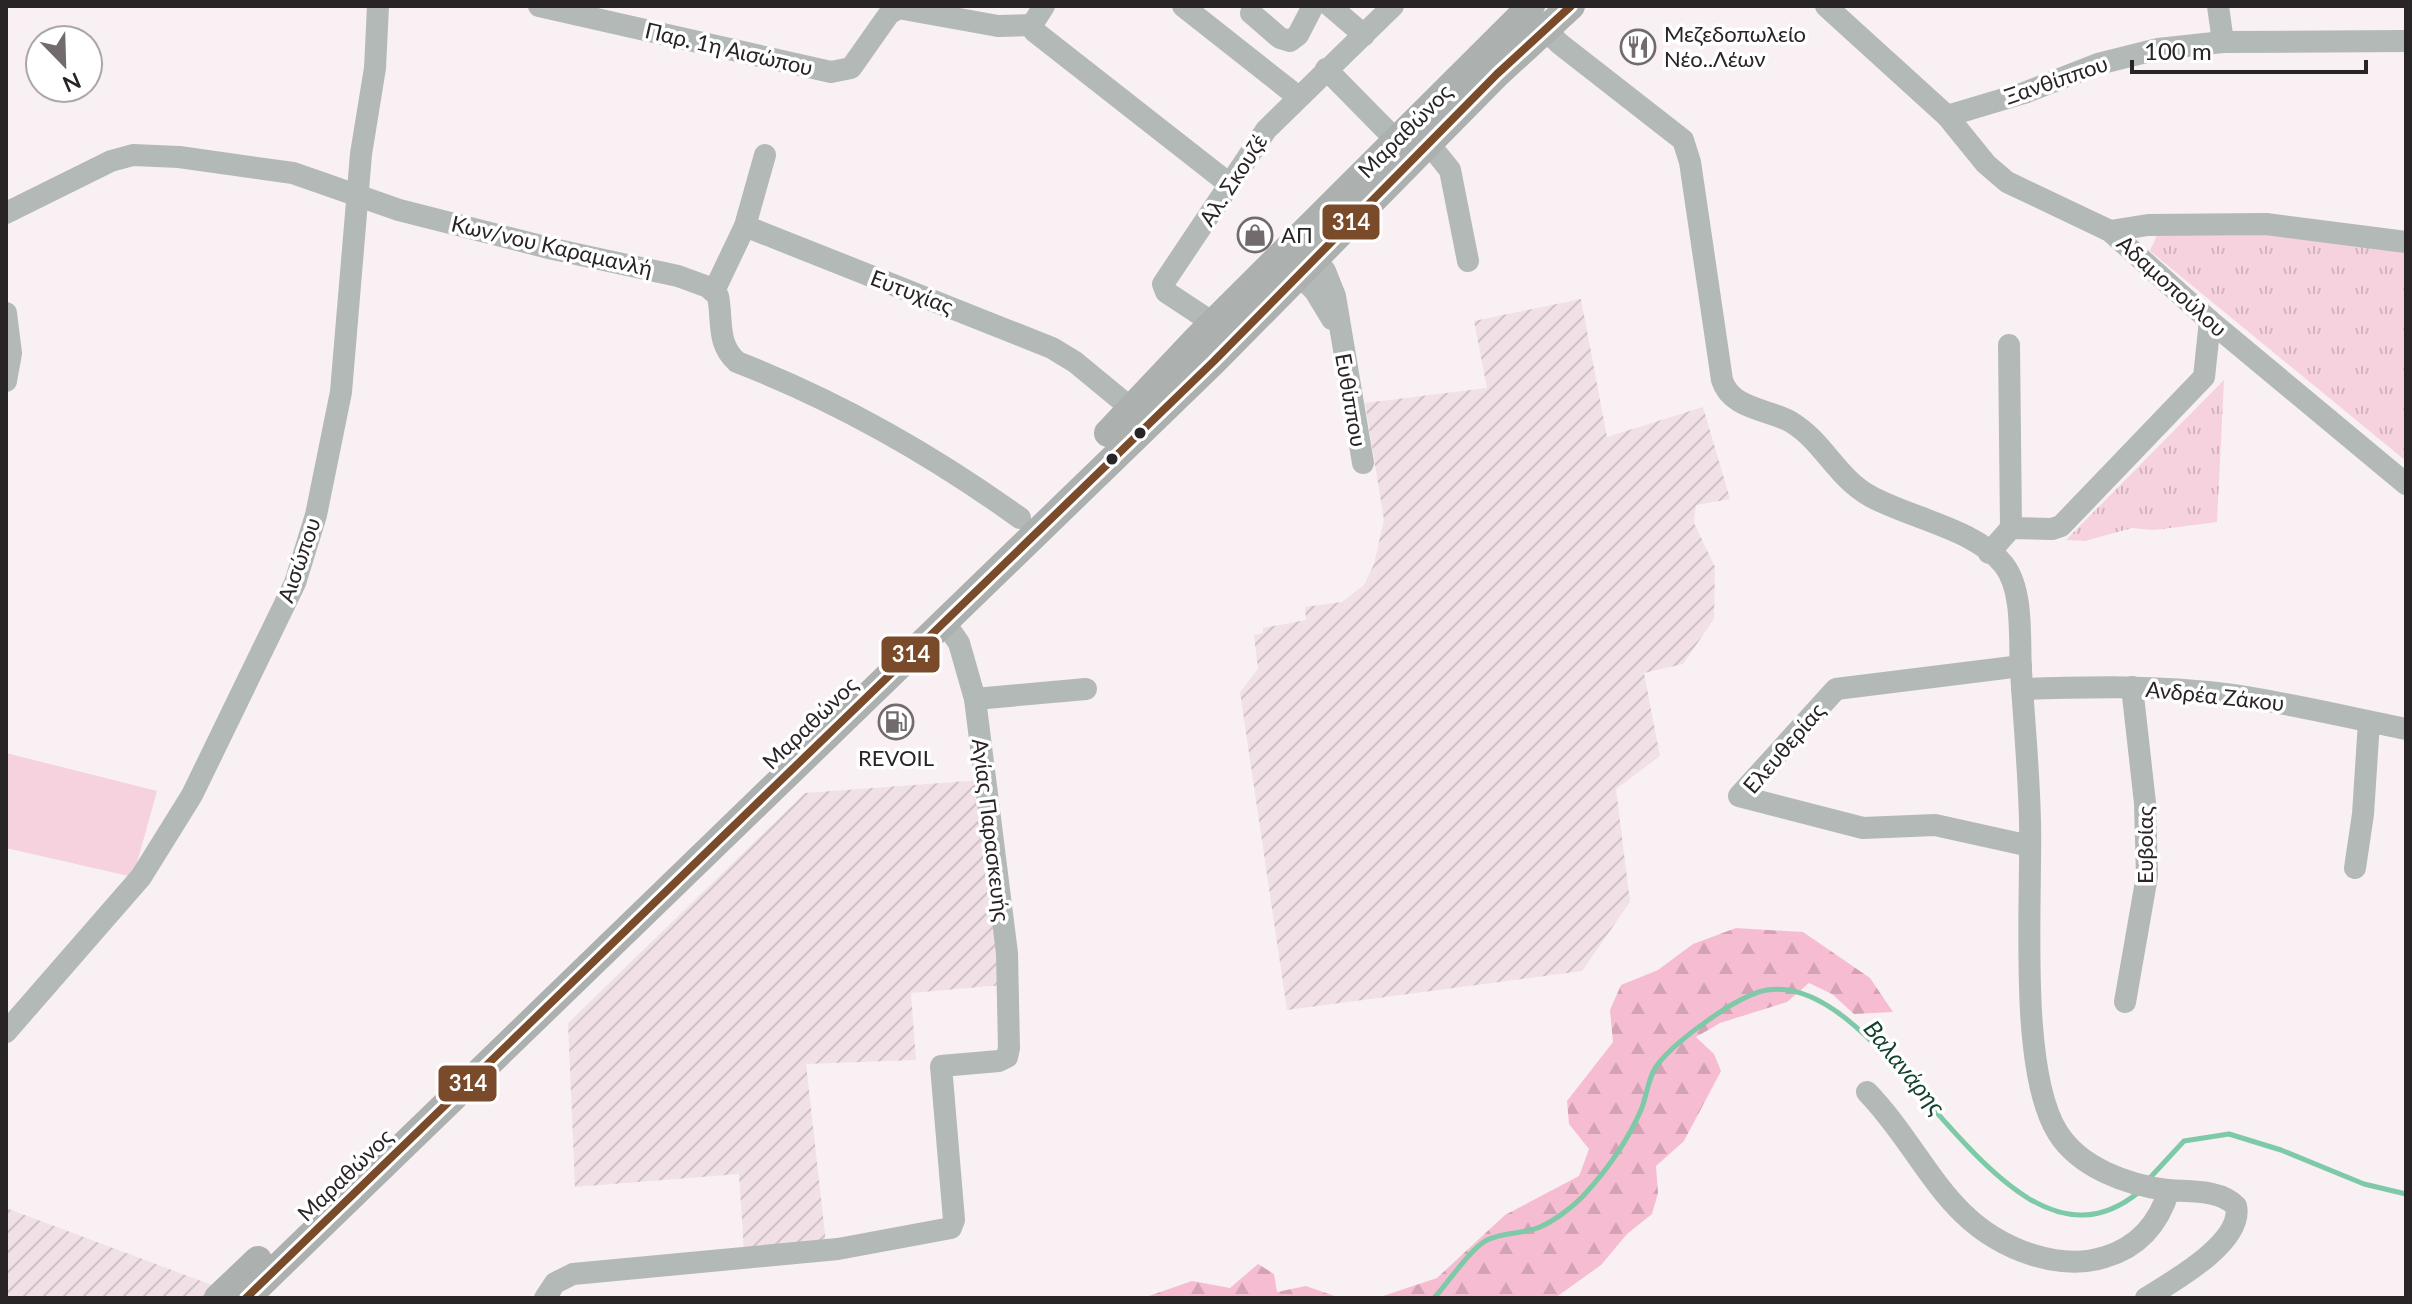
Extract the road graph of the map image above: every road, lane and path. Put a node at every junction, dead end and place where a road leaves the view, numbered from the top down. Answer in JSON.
{"nodes":[{"id":1,"x":378,"y":6,"type":"edge"},
{"id":2,"x":539,"y":6,"type":"edge"},
{"id":3,"x":1183,"y":6,"type":"edge"},
{"id":4,"x":1313,"y":6,"type":"edge"},
{"id":5,"x":1330,"y":6,"type":"edge"},
{"id":6,"x":1393,"y":6,"type":"edge"},
{"id":7,"x":1571,"y":6,"type":"edge"},
{"id":8,"x":1826,"y":6,"type":"edge"},
{"id":9,"x":2218,"y":6,"type":"edge"},
{"id":10,"x":1251,"y":13,"type":"dead end"},
{"id":11,"x":1038,"y":16,"type":"edge"},
{"id":12,"x":1527,"y":18,"type":"edge"},
{"id":13,"x":1364,"y":35,"type":"junction"},
{"id":14,"x":2406,"y":41,"type":"edge"},
{"id":15,"x":2223,"y":42,"type":"junction"},
{"id":16,"x":1326,"y":69,"type":"junction"},
{"id":17,"x":1297,"y":96,"type":"junction"},
{"id":18,"x":1947,"y":116,"type":"junction"},
{"id":19,"x":1396,"y":140,"type":"junction"},
{"id":20,"x":1429,"y":144,"type":"junction"},
{"id":21,"x":765,"y":155,"type":"dead end"},
{"id":22,"x":1228,"y":183,"type":"junction"},
{"id":23,"x":357,"y":193,"type":"junction"},
{"id":24,"x":6,"y":213,"type":"edge"},
{"id":25,"x":745,"y":226,"type":"junction"},
{"id":26,"x":2110,"y":231,"type":"junction"},
{"id":27,"x":2406,"y":242,"type":"edge"},
{"id":28,"x":1298,"y":257,"type":"junction"},
{"id":29,"x":1468,"y":261,"type":"dead end"},
{"id":30,"x":714,"y":291,"type":"junction"},
{"id":31,"x":6,"y":313,"type":"edge"},
{"id":32,"x":2210,"y":321,"type":"junction"},
{"id":33,"x":1213,"y":323,"type":"junction"},
{"id":34,"x":2009,"y":345,"type":"dead end"},
{"id":35,"x":6,"y":381,"type":"edge"},
{"id":36,"x":1132,"y":409,"type":"junction"},
{"id":37,"x":1363,"y":463,"type":"dead end"},
{"id":38,"x":2406,"y":484,"type":"edge"},
{"id":39,"x":1020,"y":518,"type":"junction"},
{"id":40,"x":2011,"y":528,"type":"junction"},
{"id":41,"x":1989,"y":553,"type":"junction"},
{"id":42,"x":943,"y":620,"type":"junction"},
{"id":43,"x":2021,"y":677,"type":"junction"},
{"id":44,"x":2132,"y":687,"type":"junction"},
{"id":45,"x":1086,"y":689,"type":"dead end"},
{"id":46,"x":975,"y":699,"type":"junction"},
{"id":47,"x":2369,"y":722,"type":"junction"},
{"id":48,"x":2406,"y":729,"type":"edge"},
{"id":49,"x":2030,"y":846,"type":"junction"},
{"id":50,"x":2355,"y":868,"type":"dead end"},
{"id":51,"x":2125,"y":1002,"type":"dead end"},
{"id":52,"x":6,"y":1032,"type":"edge"},
{"id":53,"x":1867,"y":1092,"type":"dead end"},
{"id":54,"x":2169,"y":1190,"type":"junction"},
{"id":55,"x":218,"y":1298,"type":"edge"},
{"id":56,"x":246,"y":1298,"type":"edge"},
{"id":57,"x":545,"y":1298,"type":"edge"},
{"id":58,"x":2146,"y":1298,"type":"edge"}],
"edges":[{"from":1,"to":23,"type":"street","name":"Αισώπου"},
{"from":2,"to":11,"type":"street","name":"Παρ. 1η Αισώπου"},
{"from":3,"to":17,"type":"street"},
{"from":4,"to":10,"type":"street"},
{"from":5,"to":13,"type":"street"},
{"from":6,"to":13,"type":"street","name":"Αλ. Σκουζέ"},
{"from":7,"to":12,"type":"main road","name":"Μαραθώνος"},
{"from":8,"to":18,"type":"street","name":"Αδαμοπούλου"},
{"from":9,"to":15,"type":"street"},
{"from":11,"to":22,"type":"street"},
{"from":12,"to":19,"type":"main road","name":"Μαραθώνος"},
{"from":12,"to":20,"type":"main road","name":"Μαραθώνος"},
{"from":12,"to":41,"type":"street"},
{"from":13,"to":16,"type":"street","name":"Αλ. Σκουζέ"},
{"from":14,"to":15,"type":"street","name":"Ξανθίππου"},
{"from":15,"to":18,"type":"street","name":"Ξανθίππου"},
{"from":16,"to":17,"type":"street","name":"Αλ. Σκουζέ"},
{"from":16,"to":19,"type":"street"},
{"from":17,"to":22,"type":"street","name":"Αλ. Σκουζέ"},
{"from":18,"to":26,"type":"street","name":"Αδαμοπούλου"},
{"from":19,"to":28,"type":"main road","name":"Μαραθώνος"},
{"from":20,"to":28,"type":"main road","name":"Μαραθώνος"},
{"from":20,"to":29,"type":"street"},
{"from":21,"to":25,"type":"street"},
{"from":22,"to":33,"type":"street","name":"Αλ. Σκουζέ"},
{"from":23,"to":24,"type":"street","name":"Κων/νου Καραμανλή"},
{"from":23,"to":30,"type":"street","name":"Κων/νου Καραμανλή"},
{"from":23,"to":52,"type":"street","name":"Αισώπου"},
{"from":25,"to":30,"type":"street"},
{"from":25,"to":36,"type":"street","name":"Ευτυχίας"},
{"from":26,"to":27,"type":"street"},
{"from":26,"to":32,"type":"street","name":"Αδαμοπούλου"},
{"from":28,"to":33,"type":"main road","name":"Μαραθώνος"},
{"from":28,"to":37,"type":"street","name":"Ευθίππου"},
{"from":28,"to":42,"type":"main road","name":"Μαραθώνος"},
{"from":30,"to":39,"type":"street"},
{"from":31,"to":35,"type":"street"},
{"from":32,"to":38,"type":"street","name":"Αδαμοπούλου"},
{"from":32,"to":40,"type":"street"},
{"from":33,"to":36,"type":"main road","name":"Μαραθώνος"},
{"from":34,"to":40,"type":"street"},
{"from":36,"to":39,"type":"main road","name":"Μαραθώνος"},
{"from":39,"to":55,"type":"main road","name":"Μαραθώνος"},
{"from":40,"to":41,"type":"street"},
{"from":41,"to":43,"type":"street"},
{"from":42,"to":46,"type":"street","name":"Αγίας Παρασκευής"},
{"from":42,"to":56,"type":"main road","name":"Μαραθώνος"},
{"from":43,"to":44,"type":"street","name":"Ανδρέα Ζάκου"},
{"from":43,"to":49,"type":"street"},
{"from":43,"to":49,"type":"street","name":"Ελευθερίας"},
{"from":44,"to":47,"type":"street","name":"Ανδρέα Ζάκου"},
{"from":44,"to":51,"type":"street","name":"Ευβοίας"},
{"from":45,"to":46,"type":"street"},
{"from":46,"to":57,"type":"street","name":"Αγίας Παρασκευής"},
{"from":47,"to":48,"type":"street","name":"Ανδρέα Ζάκου"},
{"from":47,"to":50,"type":"street"},
{"from":49,"to":54,"type":"street"},
{"from":53,"to":54,"type":"street"},
{"from":54,"to":58,"type":"street"}]}
